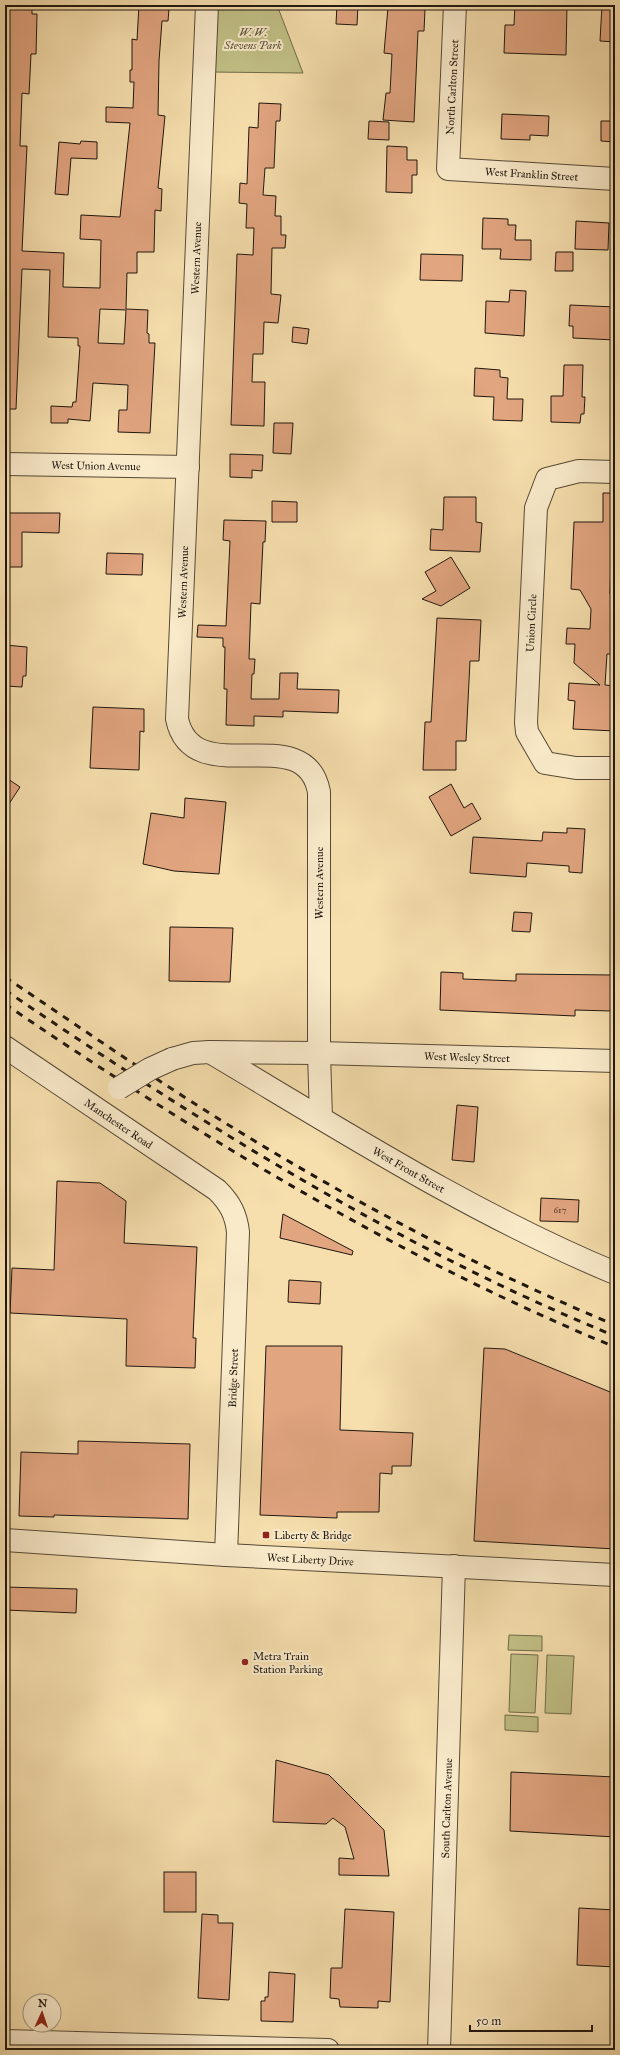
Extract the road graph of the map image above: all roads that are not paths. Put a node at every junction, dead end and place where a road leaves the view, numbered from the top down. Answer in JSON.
{"nodes":[{"id":1,"x":207,"y":5,"type":"edge"},
{"id":2,"x":455,"y":5,"type":"edge"},
{"id":3,"x":448,"y":168,"type":"joint"},
{"id":4,"x":615,"y":179,"type":"edge"},
{"id":5,"x":5,"y":464,"type":"edge"},
{"id":6,"x":188,"y":467,"type":"junction"},
{"id":7,"x":615,"y":472,"type":"edge"},
{"id":8,"x":615,"y":768,"type":"edge"},
{"id":9,"x":5,"y":1047,"type":"edge"},
{"id":10,"x":210,"y":1052,"type":"junction"},
{"id":11,"x":319,"y":1053,"type":"junction"},
{"id":12,"x":615,"y":1060,"type":"edge"},
{"id":13,"x":100,"y":1109,"type":"junction"},
{"id":14,"x":321,"y":1118,"type":"junction"},
{"id":15,"x":230,"y":1203,"type":"joint"},
{"id":16,"x":615,"y":1273,"type":"edge"},
{"id":17,"x":5,"y":1540,"type":"edge"},
{"id":18,"x":226,"y":1555,"type":"junction"},
{"id":19,"x":454,"y":1566,"type":"junction"},
{"id":20,"x":615,"y":1575,"type":"edge"},
{"id":21,"x":5,"y":2041,"type":"edge"},
{"id":22,"x":236,"y":2049,"type":"edge"},
{"id":23,"x":328,"y":2050,"type":"edge"},
{"id":24,"x":439,"y":2050,"type":"edge"}],
"edges":[{"from":1,"to":6,"type":"street","name":"Western Avenue"},
{"from":2,"to":3,"type":"street","name":"North Carlton Street"},
{"from":3,"to":4,"type":"street","name":"West Franklin Street"},
{"from":5,"to":6,"type":"street","name":"West Union Avenue"},
{"from":6,"to":11,"type":"street","name":"Western Avenue"},
{"from":7,"to":8,"type":"street","name":"Union Circle"},
{"from":9,"to":13,"type":"street","name":"Manchester Road"},
{"from":10,"to":11,"type":"street","name":"West Wesley Street"},
{"from":10,"to":13,"type":"street","bridge":true},
{"from":10,"to":14,"type":"street","name":"West Front Street"},
{"from":11,"to":12,"type":"street","name":"West Wesley Street"},
{"from":11,"to":14,"type":"street"},
{"from":13,"to":15,"type":"street","name":"Manchester Road"},
{"from":14,"to":16,"type":"street","name":"West Front Street"},
{"from":15,"to":18,"type":"street","name":"Bridge Street"},
{"from":17,"to":18,"type":"street","name":"West Liberty Drive"},
{"from":18,"to":19,"type":"street","name":"West Liberty Drive"},
{"from":19,"to":20,"type":"street","name":"West Liberty Drive"},
{"from":19,"to":24,"type":"street","name":"South Carlton Avenue"},
{"from":21,"to":22,"type":"street"},
{"from":22,"to":23,"type":"street"}]}
